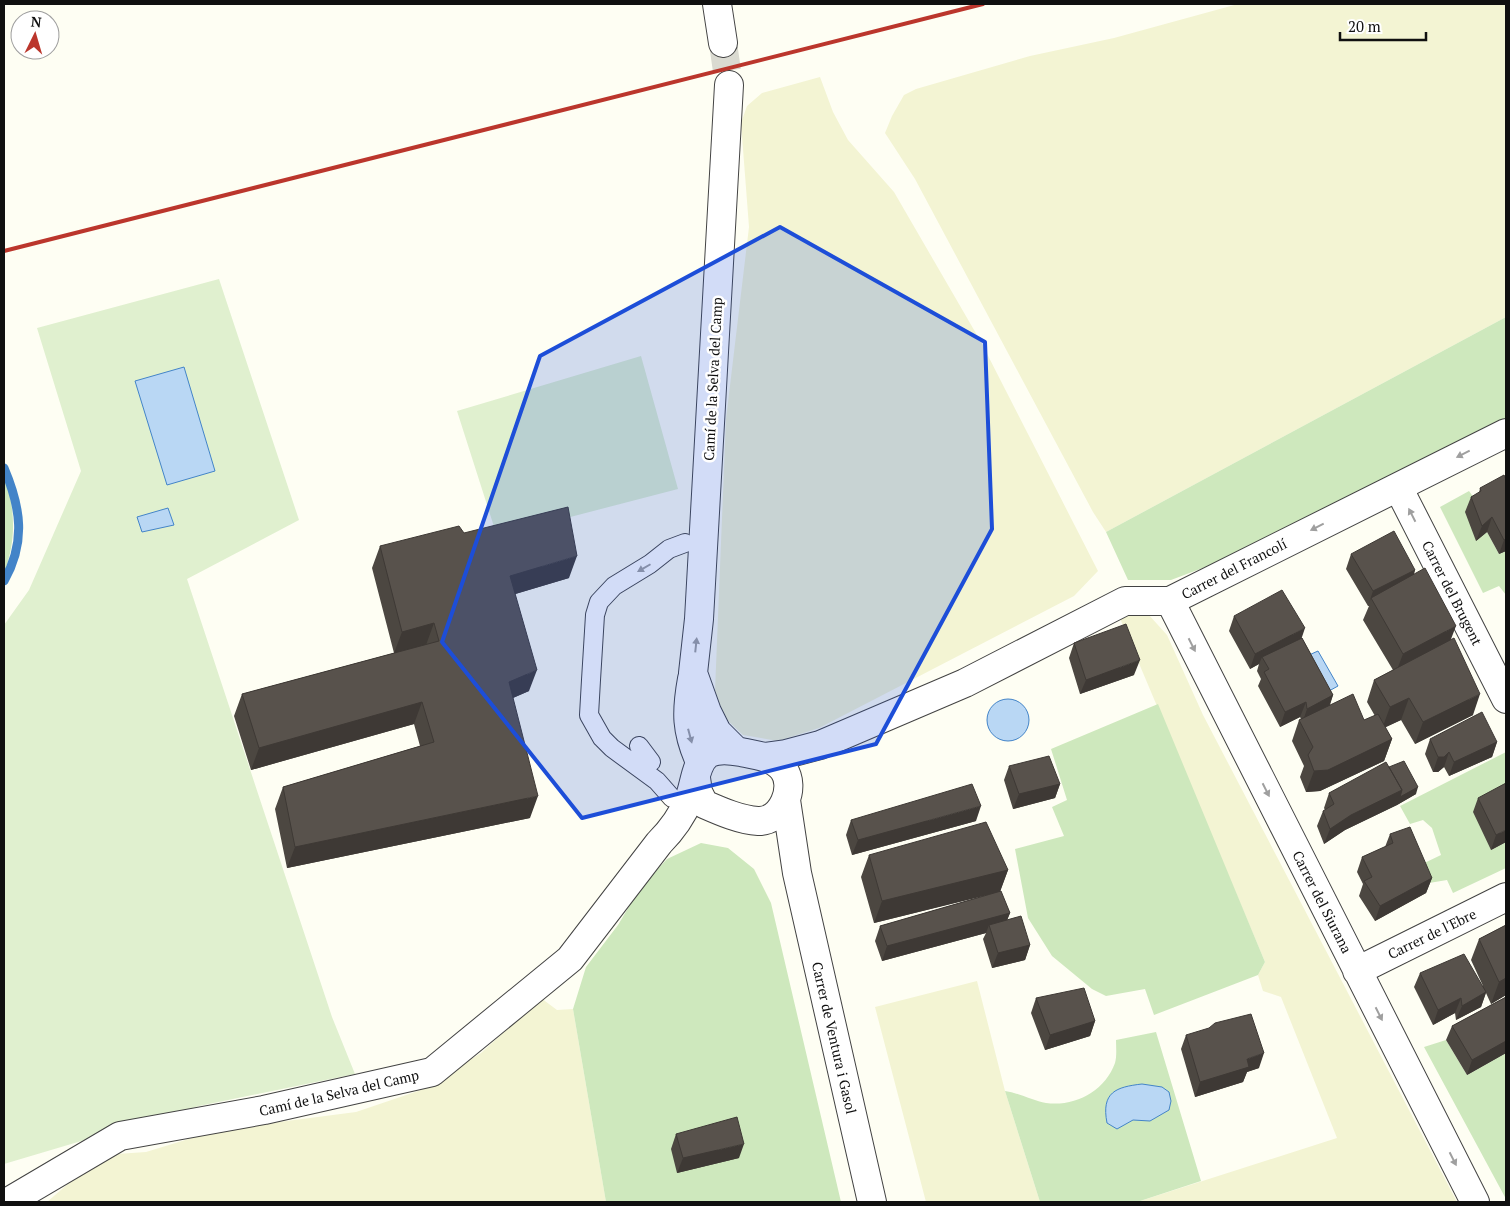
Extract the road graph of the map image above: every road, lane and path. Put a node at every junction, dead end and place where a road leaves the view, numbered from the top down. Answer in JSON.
{"nodes":[{"id":1,"x":716,"y":4,"type":"edge"},
{"id":2,"x":723,"y":43,"type":"tunnel mouth"},
{"id":3,"x":729,"y":84,"type":"tunnel mouth"},
{"id":4,"x":1506,"y":432,"type":"edge"},
{"id":5,"x":1398,"y":487,"type":"junction"},
{"id":6,"x":694,"y":551,"type":"junction"},
{"id":7,"x":1170,"y":602,"type":"junction"},
{"id":8,"x":694,"y":673,"type":"junction"},
{"id":9,"x":1506,"y":699,"type":"edge"},
{"id":10,"x":603,"y":718,"type":"dead end"},
{"id":11,"x":820,"y":745,"type":"junction"},
{"id":12,"x":639,"y":746,"type":"dead end"},
{"id":13,"x":736,"y":751,"type":"junction"},
{"id":14,"x":764,"y":757,"type":"junction"},
{"id":15,"x":651,"y":762,"type":"junction"},
{"id":16,"x":787,"y":790,"type":"junction"},
{"id":17,"x":693,"y":798,"type":"junction"},
{"id":18,"x":759,"y":821,"type":"junction"},
{"id":19,"x":797,"y":873,"type":"junction"},
{"id":20,"x":1506,"y":897,"type":"edge"},
{"id":21,"x":1357,"y":971,"type":"junction"},
{"id":22,"x":8,"y":1202,"type":"edge"},
{"id":23,"x":872,"y":1202,"type":"edge"},
{"id":24,"x":1475,"y":1202,"type":"edge"}],
"edges":[{"from":1,"to":2,"type":"street"},
{"from":3,"to":6,"type":"street","name":"Camí de la Selva del Camp"},
{"from":4,"to":5,"type":"street","name":"Carrer del Francolí","one_way":true},
{"from":5,"to":7,"type":"street","name":"Carrer del Francolí","one_way":true},
{"from":9,"to":5,"type":"street","name":"Carrer del Brugent","one_way":true},
{"from":8,"to":6,"type":"street","name":"Camí de la Selva del Camp","one_way":true},
{"from":6,"to":17,"type":"lane","one_way":true},
{"from":7,"to":11,"type":"street","name":"Carrer del Francolí"},
{"from":7,"to":21,"type":"street","name":"Carrer del Siurana","one_way":true},
{"from":8,"to":13,"type":"street","name":"Camí de la Selva del Camp"},
{"from":8,"to":17,"type":"street","name":"Camí de la Selva del Camp","one_way":true},
{"from":10,"to":15,"type":"lane"},
{"from":11,"to":14,"type":"street","name":"Carrer del Francolí"},
{"from":11,"to":16,"type":"street","name":"Carrer del Francolí"},
{"from":12,"to":15,"type":"lane"},
{"from":13,"to":14,"type":"street"},
{"from":13,"to":17,"type":"street"},
{"from":14,"to":16,"type":"street"},
{"from":15,"to":17,"type":"lane"},
{"from":16,"to":18,"type":"street"},
{"from":16,"to":19,"type":"street","name":"Carrer de Ventura i Gasol"},
{"from":17,"to":18,"type":"street"},
{"from":17,"to":22,"type":"street","name":"Camí de la Selva del Camp"},
{"from":18,"to":19,"type":"street","name":"Carrer de Ventura i Gasol"},
{"from":19,"to":23,"type":"street","name":"Carrer de Ventura i Gasol"},
{"from":20,"to":21,"type":"street","name":"Carrer de l'Ebre"},
{"from":21,"to":24,"type":"street","name":"Carrer del Siurana","one_way":true}]}
